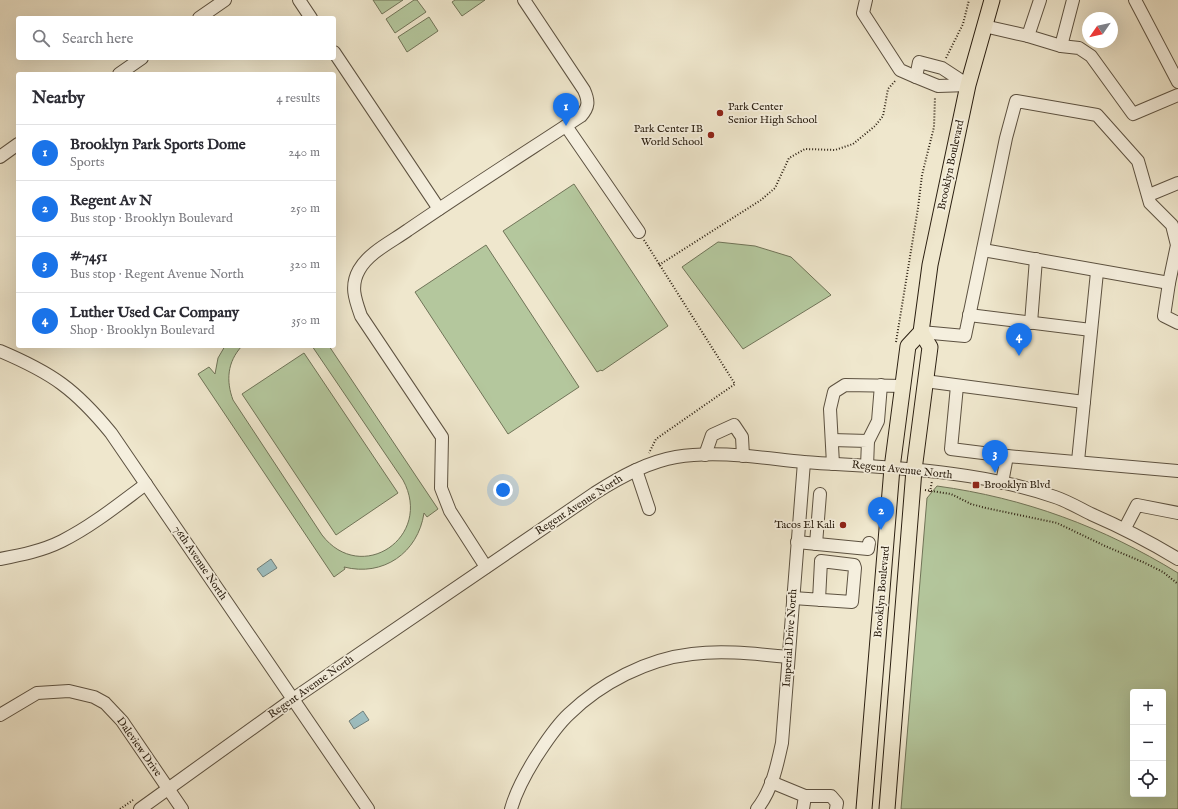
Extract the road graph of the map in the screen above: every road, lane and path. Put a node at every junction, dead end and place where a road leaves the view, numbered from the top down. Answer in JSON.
{"nodes":[{"id":1,"x":225,"y":0,"type":"edge"},
{"id":2,"x":299,"y":0,"type":"edge"},
{"id":3,"x":524,"y":0,"type":"edge"},
{"id":4,"x":866,"y":0,"type":"edge"},
{"id":5,"x":969,"y":0,"type":"edge"},
{"id":6,"x":992,"y":0,"type":"edge"},
{"id":7,"x":1040,"y":0,"type":"edge"},
{"id":8,"x":1073,"y":0,"type":"edge"},
{"id":9,"x":1135,"y":0,"type":"edge"},
{"id":10,"x":202,"y":16,"type":"edge"},
{"id":11,"x":310,"y":16,"type":"edge"},
{"id":12,"x":984,"y":26,"type":"junction"},
{"id":13,"x":1028,"y":36,"type":"junction"},
{"id":14,"x":1061,"y":46,"type":"junction"},
{"id":15,"x":336,"y":55,"type":"edge"},
{"id":16,"x":139,"y":60,"type":"edge"},
{"id":17,"x":942,"y":68,"type":"junction"},
{"id":18,"x":122,"y":72,"type":"edge"},
{"id":19,"x":916,"y":77,"type":"junction"},
{"id":20,"x":897,"y":79,"type":"dead end"},
{"id":21,"x":1178,"y":82,"type":"edge"},
{"id":22,"x":968,"y":85,"type":"junction"},
{"id":23,"x":938,"y":86,"type":"junction"},
{"id":24,"x":1178,"y":95,"type":"edge"},
{"id":25,"x":566,"y":126,"type":"junction"},
{"id":26,"x":16,"y":145,"type":"edge"},
{"id":27,"x":0,"y":157,"type":"edge"},
{"id":28,"x":1178,"y":183,"type":"edge"},
{"id":29,"x":1148,"y":195,"type":"junction"},
{"id":30,"x":439,"y":209,"type":"junction"},
{"id":31,"x":639,"y":232,"type":"joint"},
{"id":32,"x":983,"y":250,"type":"junction"},
{"id":33,"x":1036,"y":259,"type":"junction"},
{"id":34,"x":659,"y":265,"type":"junction"},
{"id":35,"x":1097,"y":272,"type":"junction"},
{"id":36,"x":1169,"y":283,"type":"junction"},
{"id":37,"x":969,"y":315,"type":"junction"},
{"id":38,"x":1031,"y":322,"type":"junction"},
{"id":39,"x":1178,"y":323,"type":"edge"},
{"id":40,"x":1091,"y":330,"type":"junction"},
{"id":41,"x":921,"y":332,"type":"junction"},
{"id":42,"x":895,"y":346,"type":"dead end"},
{"id":43,"x":0,"y":351,"type":"edge"},
{"id":44,"x":925,"y":381,"type":"junction"},
{"id":45,"x":882,"y":385,"type":"junction"},
{"id":46,"x":904,"y":386,"type":"junction"},
{"id":47,"x":957,"y":386,"type":"junction"},
{"id":48,"x":1084,"y":402,"type":"junction"},
{"id":49,"x":832,"y":440,"type":"junction"},
{"id":50,"x":868,"y":441,"type":"junction"},
{"id":51,"x":705,"y":455,"type":"junction"},
{"id":52,"x":743,"y":456,"type":"junction"},
{"id":53,"x":1007,"y":456,"type":"junction"},
{"id":54,"x":804,"y":462,"type":"junction"},
{"id":55,"x":1078,"y":462,"type":"junction"},
{"id":56,"x":833,"y":464,"type":"junction"},
{"id":57,"x":867,"y":466,"type":"junction"},
{"id":58,"x":641,"y":468,"type":"junction"},
{"id":59,"x":892,"y":468,"type":"junction"},
{"id":60,"x":914,"y":470,"type":"junction"},
{"id":61,"x":1178,"y":471,"type":"edge"},
{"id":62,"x":1002,"y":483,"type":"junction"},
{"id":63,"x":146,"y":484,"type":"junction"},
{"id":64,"x":922,"y":488,"type":"dead end"},
{"id":65,"x":820,"y":494,"type":"dead end"},
{"id":66,"x":649,"y":509,"type":"dead end"},
{"id":67,"x":1178,"y":512,"type":"edge"},
{"id":68,"x":1125,"y":528,"type":"junction"},
{"id":69,"x":797,"y":542,"type":"junction"},
{"id":70,"x":869,"y":543,"type":"dead end"},
{"id":71,"x":816,"y":544,"type":"junction"},
{"id":72,"x":0,"y":559,"type":"edge"},
{"id":73,"x":1178,"y":559,"type":"edge"},
{"id":74,"x":486,"y":567,"type":"junction"},
{"id":75,"x":1178,"y":584,"type":"edge"},
{"id":76,"x":793,"y":598,"type":"junction"},
{"id":77,"x":819,"y":600,"type":"junction"},
{"id":78,"x":788,"y":657,"type":"junction"},
{"id":79,"x":293,"y":699,"type":"junction"},
{"id":80,"x":0,"y":715,"type":"edge"},
{"id":81,"x":771,"y":782,"type":"junction"},
{"id":82,"x":168,"y":788,"type":"junction"},
{"id":83,"x":805,"y":796,"type":"junction"},
{"id":84,"x":140,"y":809,"type":"edge"},
{"id":85,"x":182,"y":809,"type":"edge"},
{"id":86,"x":368,"y":809,"type":"edge"},
{"id":87,"x":511,"y":809,"type":"edge"},
{"id":88,"x":756,"y":809,"type":"edge"},
{"id":89,"x":803,"y":809,"type":"edge"},
{"id":90,"x":836,"y":809,"type":"edge"},
{"id":91,"x":864,"y":809,"type":"edge"},
{"id":92,"x":887,"y":809,"type":"edge"}],
"edges":[{"from":1,"to":10,"type":"street"},
{"from":2,"to":11,"type":"street"},
{"from":3,"to":25,"type":"street"},
{"from":4,"to":19,"type":"street"},
{"from":5,"to":17,"type":"path"},
{"from":6,"to":12,"type":"main road","name":"Brooklyn Boulevard"},
{"from":7,"to":13,"type":"street"},
{"from":8,"to":14,"type":"street"},
{"from":9,"to":21,"type":"street"},
{"from":12,"to":13,"type":"street"},
{"from":12,"to":22,"type":"main road","name":"Brooklyn Boulevard"},
{"from":13,"to":14,"type":"street"},
{"from":14,"to":24,"type":"street"},
{"from":15,"to":30,"type":"street"},
{"from":16,"to":18,"type":"street"},
{"from":17,"to":19,"type":"street"},
{"from":17,"to":22,"type":"street"},
{"from":19,"to":23,"type":"street"},
{"from":20,"to":34,"type":"path"},
{"from":22,"to":23,"type":"street"},
{"from":22,"to":41,"type":"main road","name":"Brooklyn Boulevard"},
{"from":23,"to":42,"type":"path"},
{"from":25,"to":30,"type":"street"},
{"from":25,"to":31,"type":"street"},
{"from":26,"to":27,"type":"street"},
{"from":28,"to":29,"type":"street"},
{"from":29,"to":32,"type":"street"},
{"from":29,"to":36,"type":"street"},
{"from":30,"to":74,"type":"street"},
{"from":31,"to":34,"type":"path"},
{"from":32,"to":33,"type":"street"},
{"from":32,"to":37,"type":"street"},
{"from":33,"to":35,"type":"street"},
{"from":33,"to":38,"type":"street"},
{"from":34,"to":58,"type":"path"},
{"from":35,"to":36,"type":"street"},
{"from":35,"to":40,"type":"street"},
{"from":36,"to":39,"type":"street"},
{"from":37,"to":38,"type":"street"},
{"from":37,"to":41,"type":"street"},
{"from":38,"to":40,"type":"street"},
{"from":40,"to":48,"type":"street"},
{"from":41,"to":44,"type":"main road","name":"Brooklyn Boulevard"},
{"from":41,"to":46,"type":"main road","name":"Brooklyn Boulevard"},
{"from":43,"to":63,"type":"street","name":"76th Avenue North"},
{"from":44,"to":47,"type":"street"},
{"from":44,"to":60,"type":"main road","name":"Brooklyn Boulevard"},
{"from":45,"to":46,"type":"street"},
{"from":45,"to":49,"type":"street"},
{"from":45,"to":50,"type":"street"},
{"from":46,"to":59,"type":"main road","name":"Brooklyn Boulevard"},
{"from":47,"to":48,"type":"street"},
{"from":47,"to":53,"type":"street"},
{"from":48,"to":55,"type":"street"},
{"from":49,"to":50,"type":"street"},
{"from":49,"to":56,"type":"street"},
{"from":50,"to":57,"type":"street"},
{"from":51,"to":52,"type":"street","name":"Regent Avenue North"},
{"from":51,"to":52,"type":"street"},
{"from":51,"to":58,"type":"street","name":"Regent Avenue North"},
{"from":52,"to":54,"type":"street","name":"Regent Avenue North"},
{"from":53,"to":55,"type":"street"},
{"from":53,"to":62,"type":"street"},
{"from":54,"to":56,"type":"street","name":"Regent Avenue North"},
{"from":54,"to":69,"type":"street","name":"Imperial Drive North"},
{"from":55,"to":61,"type":"street"},
{"from":56,"to":57,"type":"street","name":"Regent Avenue North"},
{"from":57,"to":59,"type":"street","name":"Regent Avenue North"},
{"from":58,"to":66,"type":"street"},
{"from":58,"to":74,"type":"street","name":"Regent Avenue North"},
{"from":59,"to":60,"type":"street","name":"Regent Avenue North"},
{"from":59,"to":91,"type":"main road","name":"Brooklyn Boulevard"},
{"from":60,"to":62,"type":"street","name":"Regent Avenue North"},
{"from":60,"to":92,"type":"main road","name":"Brooklyn Boulevard"},
{"from":62,"to":68,"type":"street","name":"Regent Avenue North"},
{"from":63,"to":72,"type":"street"},
{"from":63,"to":79,"type":"street","name":"76th Avenue North"},
{"from":64,"to":75,"type":"path"},
{"from":65,"to":71,"type":"street"},
{"from":67,"to":68,"type":"street"},
{"from":68,"to":73,"type":"street","name":"Regent Avenue North"},
{"from":69,"to":71,"type":"street"},
{"from":69,"to":76,"type":"street","name":"Imperial Drive North"},
{"from":70,"to":71,"type":"street"},
{"from":74,"to":79,"type":"street","name":"Regent Avenue North"},
{"from":76,"to":77,"type":"street"},
{"from":76,"to":78,"type":"street","name":"Imperial Drive North"},
{"from":77,"to":77,"type":"street"},
{"from":78,"to":81,"type":"street","name":"Imperial Drive North"},
{"from":78,"to":87,"type":"street"},
{"from":79,"to":82,"type":"street","name":"Regent Avenue North"},
{"from":79,"to":86,"type":"street","name":"76th Avenue North"},
{"from":80,"to":82,"type":"street","name":"Daleview Drive"},
{"from":81,"to":83,"type":"street"},
{"from":81,"to":88,"type":"street","name":"Imperial Drive North"},
{"from":82,"to":84,"type":"street","name":"Regent Avenue North"},
{"from":82,"to":85,"type":"street","name":"Daleview Drive"},
{"from":83,"to":89,"type":"street"},
{"from":83,"to":90,"type":"street"}]}
